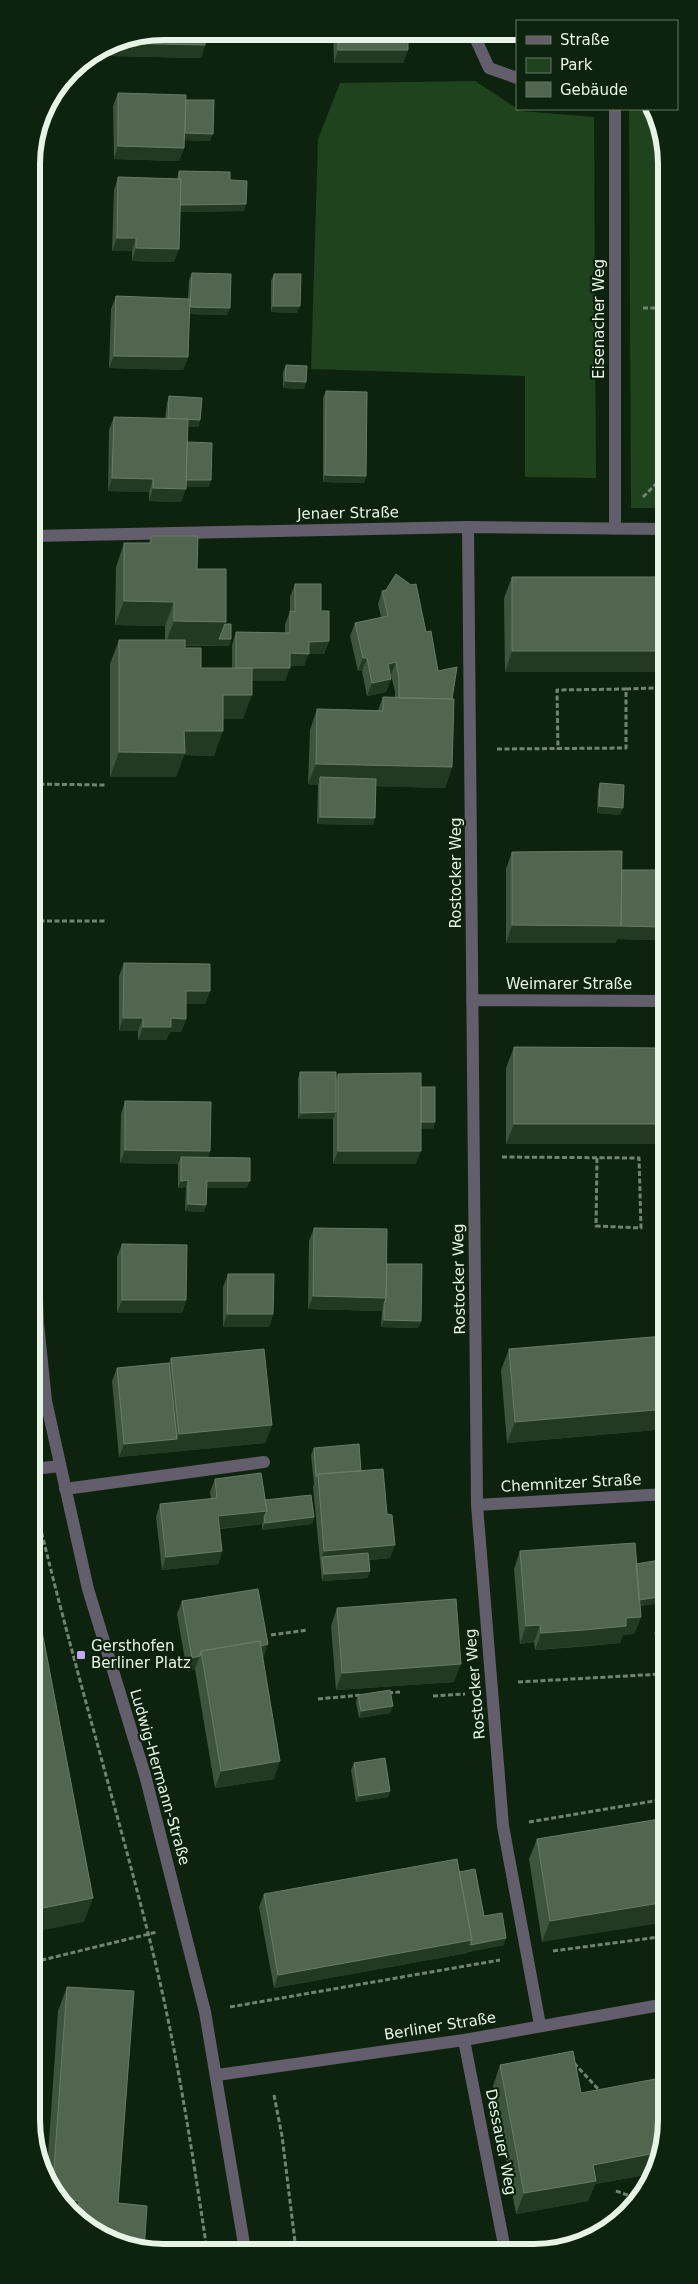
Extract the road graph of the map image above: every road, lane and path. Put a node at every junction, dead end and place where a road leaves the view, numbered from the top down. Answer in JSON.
{"nodes":[{"id":1,"x":476,"y":40,"type":"edge"},
{"id":2,"x":516,"y":78,"type":"edge"},
{"id":3,"x":615,"y":110,"type":"edge"},
{"id":4,"x":658,"y":482,"type":"edge"},
{"id":5,"x":641,"y":499,"type":"dead end"},
{"id":6,"x":468,"y":527,"type":"junction"},
{"id":7,"x":615,"y":529,"type":"junction"},
{"id":8,"x":658,"y":529,"type":"edge"},
{"id":9,"x":40,"y":536,"type":"edge"},
{"id":10,"x":656,"y":688,"type":"dead end"},
{"id":11,"x":626,"y":689,"type":"junction"},
{"id":12,"x":472,"y":749,"type":"junction"},
{"id":13,"x":558,"y":750,"type":"junction"},
{"id":14,"x":40,"y":784,"type":"edge"},
{"id":15,"x":106,"y":785,"type":"dead end"},
{"id":16,"x":40,"y":921,"type":"edge"},
{"id":17,"x":106,"y":921,"type":"dead end"},
{"id":18,"x":472,"y":1000,"type":"junction"},
{"id":19,"x":658,"y":1001,"type":"edge"},
{"id":20,"x":474,"y":1157,"type":"junction"},
{"id":21,"x":597,"y":1158,"type":"junction"},
{"id":22,"x":40,"y":1342,"type":"edge"},
{"id":23,"x":264,"y":1462,"type":"dead end"},
{"id":24,"x":60,"y":1466,"type":"junction"},
{"id":25,"x":40,"y":1468,"type":"edge"},
{"id":26,"x":66,"y":1489,"type":"junction"},
{"id":27,"x":658,"y":1494,"type":"edge"},
{"id":28,"x":477,"y":1505,"type":"junction"},
{"id":29,"x":40,"y":1526,"type":"edge"},
{"id":30,"x":308,"y":1630,"type":"dead end"},
{"id":31,"x":656,"y":1632,"type":"dead end"},
{"id":32,"x":270,"y":1635,"type":"dead end"},
{"id":33,"x":658,"y":1646,"type":"edge"},
{"id":34,"x":658,"y":1674,"type":"edge"},
{"id":35,"x":492,"y":1684,"type":"junction"},
{"id":36,"x":400,"y":1692,"type":"edge"},
{"id":37,"x":382,"y":1693,"type":"edge"},
{"id":38,"x":364,"y":1695,"type":"edge"},
{"id":39,"x":318,"y":1699,"type":"dead end"},
{"id":40,"x":658,"y":1800,"type":"edge"},
{"id":41,"x":503,"y":1826,"type":"junction"},
{"id":42,"x":183,"y":1926,"type":"junction"},
{"id":43,"x":149,"y":1934,"type":"junction"},
{"id":44,"x":658,"y":1937,"type":"edge"},
{"id":45,"x":527,"y":1955,"type":"junction"},
{"id":46,"x":40,"y":1961,"type":"edge"},
{"id":47,"x":658,"y":2005,"type":"edge"},
{"id":48,"x":205,"y":2012,"type":"junction"},
{"id":49,"x":540,"y":2026,"type":"junction"},
{"id":50,"x":464,"y":2040,"type":"junction"},
{"id":51,"x":572,"y":2061,"type":"edge"},
{"id":52,"x":268,"y":2068,"type":"junction"},
{"id":53,"x":217,"y":2075,"type":"junction"},
{"id":54,"x":608,"y":2089,"type":"edge"},
{"id":55,"x":616,"y":2191,"type":"dead end"},
{"id":56,"x":632,"y":2196,"type":"edge"},
{"id":57,"x":206,"y":2244,"type":"edge"},
{"id":58,"x":244,"y":2244,"type":"edge"},
{"id":59,"x":295,"y":2244,"type":"edge"},
{"id":60,"x":504,"y":2244,"type":"edge"}],
"edges":[{"from":1,"to":2,"type":"street"},
{"from":3,"to":7,"type":"street","name":"Eisenacher Weg"},
{"from":4,"to":5,"type":"path"},
{"from":6,"to":7,"type":"street","name":"Jenaer Straße"},
{"from":6,"to":9,"type":"street","name":"Jenaer Straße"},
{"from":6,"to":12,"type":"street","name":"Rostocker Weg"},
{"from":7,"to":8,"type":"street","name":"Jenaer Straße"},
{"from":10,"to":11,"type":"path"},
{"from":11,"to":13,"type":"path"},
{"from":11,"to":13,"type":"path"},
{"from":12,"to":13,"type":"path"},
{"from":12,"to":18,"type":"street","name":"Rostocker Weg"},
{"from":14,"to":15,"type":"path"},
{"from":16,"to":17,"type":"path"},
{"from":18,"to":19,"type":"street","name":"Weimarer Straße"},
{"from":18,"to":20,"type":"street","name":"Rostocker Weg"},
{"from":20,"to":21,"type":"path"},
{"from":20,"to":28,"type":"street","name":"Rostocker Weg"},
{"from":21,"to":21,"type":"path"},
{"from":22,"to":24,"type":"street","name":"Ludwig-Hermann-Straße"},
{"from":23,"to":26,"type":"street"},
{"from":24,"to":25,"type":"street"},
{"from":24,"to":26,"type":"street","name":"Ludwig-Hermann-Straße"},
{"from":26,"to":42,"type":"street","name":"Ludwig-Hermann-Straße"},
{"from":27,"to":28,"type":"street","name":"Chemnitzer Straße"},
{"from":28,"to":35,"type":"street","name":"Rostocker Weg"},
{"from":29,"to":43,"type":"path"},
{"from":30,"to":32,"type":"path"},
{"from":31,"to":33,"type":"path"},
{"from":34,"to":35,"type":"path"},
{"from":35,"to":41,"type":"street","name":"Rostocker Weg"},
{"from":36,"to":37,"type":"path"},
{"from":38,"to":39,"type":"path"},
{"from":40,"to":41,"type":"path"},
{"from":41,"to":45,"type":"street","name":"Rostocker Weg"},
{"from":42,"to":43,"type":"path"},
{"from":42,"to":48,"type":"street","name":"Ludwig-Hermann-Straße"},
{"from":43,"to":46,"type":"path"},
{"from":43,"to":57,"type":"path"},
{"from":44,"to":45,"type":"path"},
{"from":45,"to":48,"type":"path"},
{"from":45,"to":49,"type":"street","name":"Rostocker Weg"},
{"from":47,"to":49,"type":"street","name":"Berliner Straße"},
{"from":48,"to":53,"type":"street","name":"Ludwig-Hermann-Straße"},
{"from":49,"to":50,"type":"street","name":"Berliner Straße"},
{"from":50,"to":52,"type":"street","name":"Berliner Straße"},
{"from":50,"to":60,"type":"street","name":"Dessauer Weg"},
{"from":51,"to":54,"type":"path"},
{"from":52,"to":53,"type":"street","name":"Berliner Straße"},
{"from":52,"to":59,"type":"path"},
{"from":53,"to":58,"type":"street","name":"Ludwig-Hermann-Straße"},
{"from":55,"to":56,"type":"path"}]}
